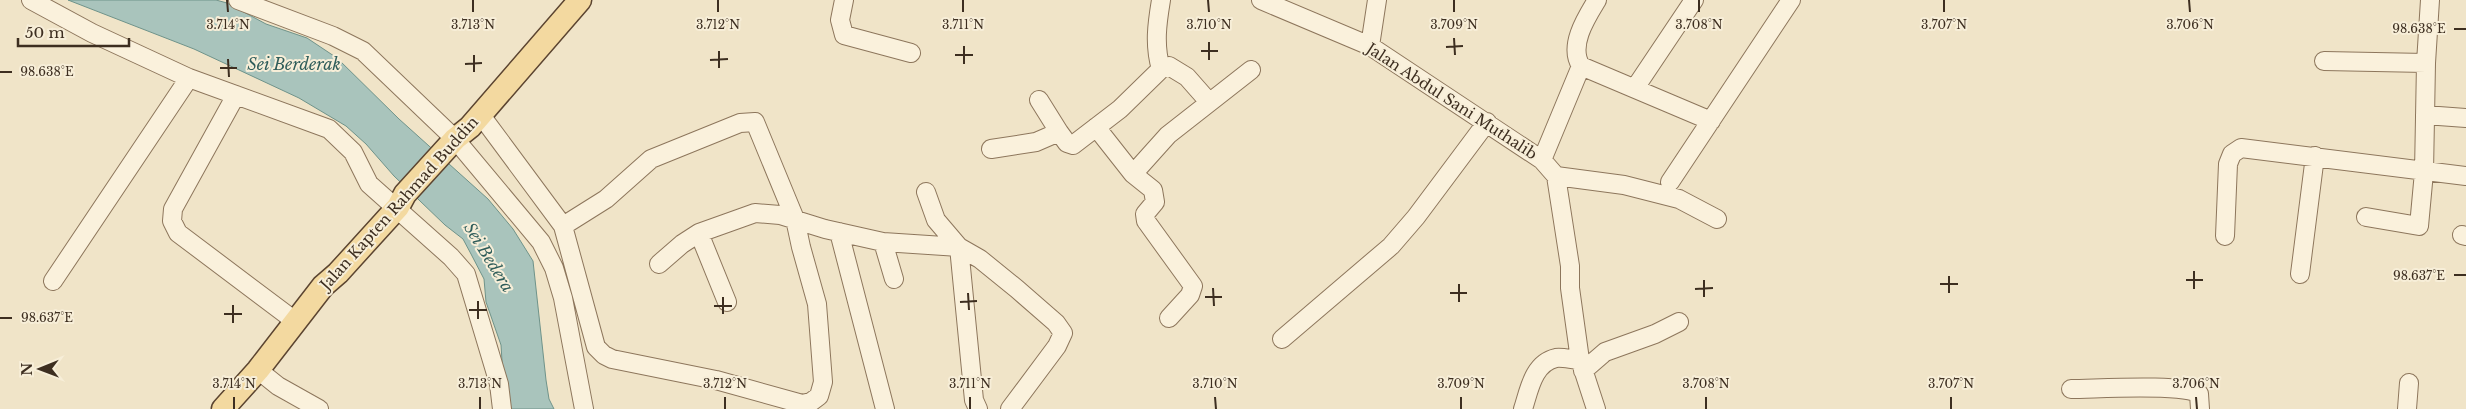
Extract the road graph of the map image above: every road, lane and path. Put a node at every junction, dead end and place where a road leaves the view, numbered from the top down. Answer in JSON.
{"nodes":[{"id":1,"x":32,"y":0,"type":"edge"},
{"id":2,"x":238,"y":0,"type":"edge"},
{"id":3,"x":580,"y":0,"type":"edge"},
{"id":4,"x":844,"y":0,"type":"edge"},
{"id":5,"x":1161,"y":0,"type":"edge"},
{"id":6,"x":1261,"y":0,"type":"edge"},
{"id":7,"x":1377,"y":0,"type":"edge"},
{"id":8,"x":1597,"y":0,"type":"edge"},
{"id":9,"x":1694,"y":0,"type":"edge"},
{"id":10,"x":1791,"y":0,"type":"edge"},
{"id":11,"x":2430,"y":0,"type":"edge"},
{"id":12,"x":1370,"y":46,"type":"junction"},
{"id":13,"x":911,"y":53,"type":"dead end"},
{"id":14,"x":2324,"y":61,"type":"dead end"},
{"id":15,"x":2426,"y":63,"type":"junction"},
{"id":16,"x":1581,"y":66,"type":"junction"},
{"id":17,"x":1161,"y":69,"type":"junction"},
{"id":18,"x":1251,"y":70,"type":"dead end"},
{"id":19,"x":189,"y":78,"type":"junction"},
{"id":20,"x":1635,"y":88,"type":"junction"},
{"id":21,"x":236,"y":95,"type":"junction"},
{"id":22,"x":1039,"y":100,"type":"dead end"},
{"id":23,"x":1209,"y":102,"type":"junction"},
{"id":24,"x":480,"y":114,"type":"junction"},
{"id":25,"x":2425,"y":115,"type":"junction"},
{"id":26,"x":2466,"y":118,"type":"edge"},
{"id":27,"x":1711,"y":121,"type":"junction"},
{"id":28,"x":1487,"y":122,"type":"junction"},
{"id":29,"x":1096,"y":127,"type":"junction"},
{"id":30,"x":1059,"y":132,"type":"junction"},
{"id":31,"x":449,"y":148,"type":"junction"},
{"id":32,"x":991,"y":149,"type":"dead end"},
{"id":33,"x":2315,"y":156,"type":"junction"},
{"id":34,"x":1542,"y":160,"type":"junction"},
{"id":35,"x":2424,"y":172,"type":"junction"},
{"id":36,"x":1133,"y":174,"type":"junction"},
{"id":37,"x":1556,"y":176,"type":"junction"},
{"id":38,"x":2466,"y":176,"type":"edge"},
{"id":39,"x":1670,"y":182,"type":"dead end"},
{"id":40,"x":926,"y":192,"type":"dead end"},
{"id":41,"x":401,"y":201,"type":"junction"},
{"id":42,"x":2366,"y":217,"type":"dead end"},
{"id":43,"x":796,"y":219,"type":"junction"},
{"id":44,"x":1717,"y":219,"type":"dead end"},
{"id":45,"x":563,"y":226,"type":"junction"},
{"id":46,"x":839,"y":232,"type":"junction"},
{"id":47,"x":699,"y":233,"type":"junction"},
{"id":48,"x":2225,"y":236,"type":"dead end"},
{"id":49,"x":883,"y":242,"type":"junction"},
{"id":50,"x":959,"y":247,"type":"junction"},
{"id":51,"x":659,"y":264,"type":"dead end"},
{"id":52,"x":2300,"y":274,"type":"dead end"},
{"id":53,"x":894,"y":279,"type":"dead end"},
{"id":54,"x":53,"y":281,"type":"dead end"},
{"id":55,"x":727,"y":302,"type":"dead end"},
{"id":56,"x":1169,"y":318,"type":"dead end"},
{"id":57,"x":295,"y":321,"type":"junction"},
{"id":58,"x":1678,"y":322,"type":"dead end"},
{"id":59,"x":1282,"y":338,"type":"dead end"},
{"id":60,"x":1581,"y":366,"type":"junction"},
{"id":61,"x":258,"y":370,"type":"junction"},
{"id":62,"x":2409,"y":383,"type":"dead end"},
{"id":63,"x":2071,"y":389,"type":"dead end"},
{"id":64,"x":223,"y":409,"type":"edge"},
{"id":65,"x":319,"y":409,"type":"edge"},
{"id":66,"x":502,"y":409,"type":"edge"},
{"id":67,"x":584,"y":409,"type":"edge"},
{"id":68,"x":885,"y":409,"type":"edge"},
{"id":69,"x":978,"y":409,"type":"edge"},
{"id":70,"x":1010,"y":409,"type":"edge"},
{"id":71,"x":1523,"y":409,"type":"edge"},
{"id":72,"x":1596,"y":409,"type":"edge"},
{"id":73,"x":2200,"y":409,"type":"edge"},
{"id":74,"x":2407,"y":409,"type":"edge"}],
"edges":[{"from":1,"to":19,"type":"street"},
{"from":2,"to":31,"type":"street"},
{"from":3,"to":24,"type":"main road","name":"Jalan Kapten Rahmad Buddin"},
{"from":4,"to":13,"type":"street"},
{"from":5,"to":17,"type":"street"},
{"from":6,"to":12,"type":"street","name":"Jalan Abdul Sani Muthalib"},
{"from":7,"to":12,"type":"street"},
{"from":8,"to":16,"type":"street"},
{"from":9,"to":20,"type":"street"},
{"from":10,"to":27,"type":"street"},
{"from":11,"to":15,"type":"street"},
{"from":12,"to":28,"type":"street","name":"Jalan Abdul Sani Muthalib"},
{"from":14,"to":15,"type":"street"},
{"from":15,"to":25,"type":"street"},
{"from":16,"to":20,"type":"street"},
{"from":16,"to":34,"type":"street"},
{"from":17,"to":23,"type":"street"},
{"from":17,"to":29,"type":"street"},
{"from":18,"to":23,"type":"street"},
{"from":19,"to":21,"type":"street"},
{"from":19,"to":54,"type":"street"},
{"from":20,"to":27,"type":"street"},
{"from":21,"to":41,"type":"street"},
{"from":21,"to":57,"type":"street"},
{"from":22,"to":30,"type":"street"},
{"from":23,"to":36,"type":"street"},
{"from":24,"to":31,"type":"main road","name":"Jalan Kapten Rahmad Buddin"},
{"from":24,"to":45,"type":"street"},
{"from":25,"to":26,"type":"street"},
{"from":25,"to":35,"type":"street"},
{"from":27,"to":39,"type":"street"},
{"from":28,"to":34,"type":"street","name":"Jalan Abdul Sani Muthalib"},
{"from":28,"to":59,"type":"street"},
{"from":29,"to":30,"type":"street"},
{"from":29,"to":36,"type":"street"},
{"from":30,"to":32,"type":"street"},
{"from":31,"to":41,"type":"main road","name":"Jalan Kapten Rahmad Buddin"},
{"from":31,"to":67,"type":"street"},
{"from":33,"to":35,"type":"street"},
{"from":33,"to":48,"type":"street"},
{"from":33,"to":52,"type":"street"},
{"from":34,"to":37,"type":"street","name":"Jalan Abdul Sani Muthalib"},
{"from":35,"to":38,"type":"street"},
{"from":35,"to":42,"type":"street"},
{"from":36,"to":56,"type":"street"},
{"from":37,"to":44,"type":"street"},
{"from":37,"to":60,"type":"street"},
{"from":40,"to":50,"type":"street"},
{"from":41,"to":57,"type":"main road","name":"Jalan Kapten Rahmad Buddin"},
{"from":41,"to":66,"type":"street"},
{"from":43,"to":45,"type":"street"},
{"from":43,"to":45,"type":"street"},
{"from":43,"to":46,"type":"street"},
{"from":43,"to":47,"type":"street"},
{"from":46,"to":49,"type":"street"},
{"from":46,"to":68,"type":"street"},
{"from":47,"to":51,"type":"street"},
{"from":47,"to":55,"type":"street"},
{"from":49,"to":50,"type":"street"},
{"from":49,"to":53,"type":"street"},
{"from":50,"to":69,"type":"street"},
{"from":50,"to":70,"type":"street"},
{"from":57,"to":61,"type":"main road","name":"Jalan Kapten Rahmad Buddin"},
{"from":58,"to":60,"type":"street"},
{"from":60,"to":71,"type":"street"},
{"from":60,"to":72,"type":"street"},
{"from":61,"to":64,"type":"main road","name":"Jalan Kapten Rahmad Buddin"},
{"from":61,"to":65,"type":"street"},
{"from":62,"to":74,"type":"street"},
{"from":63,"to":73,"type":"street"}]}
